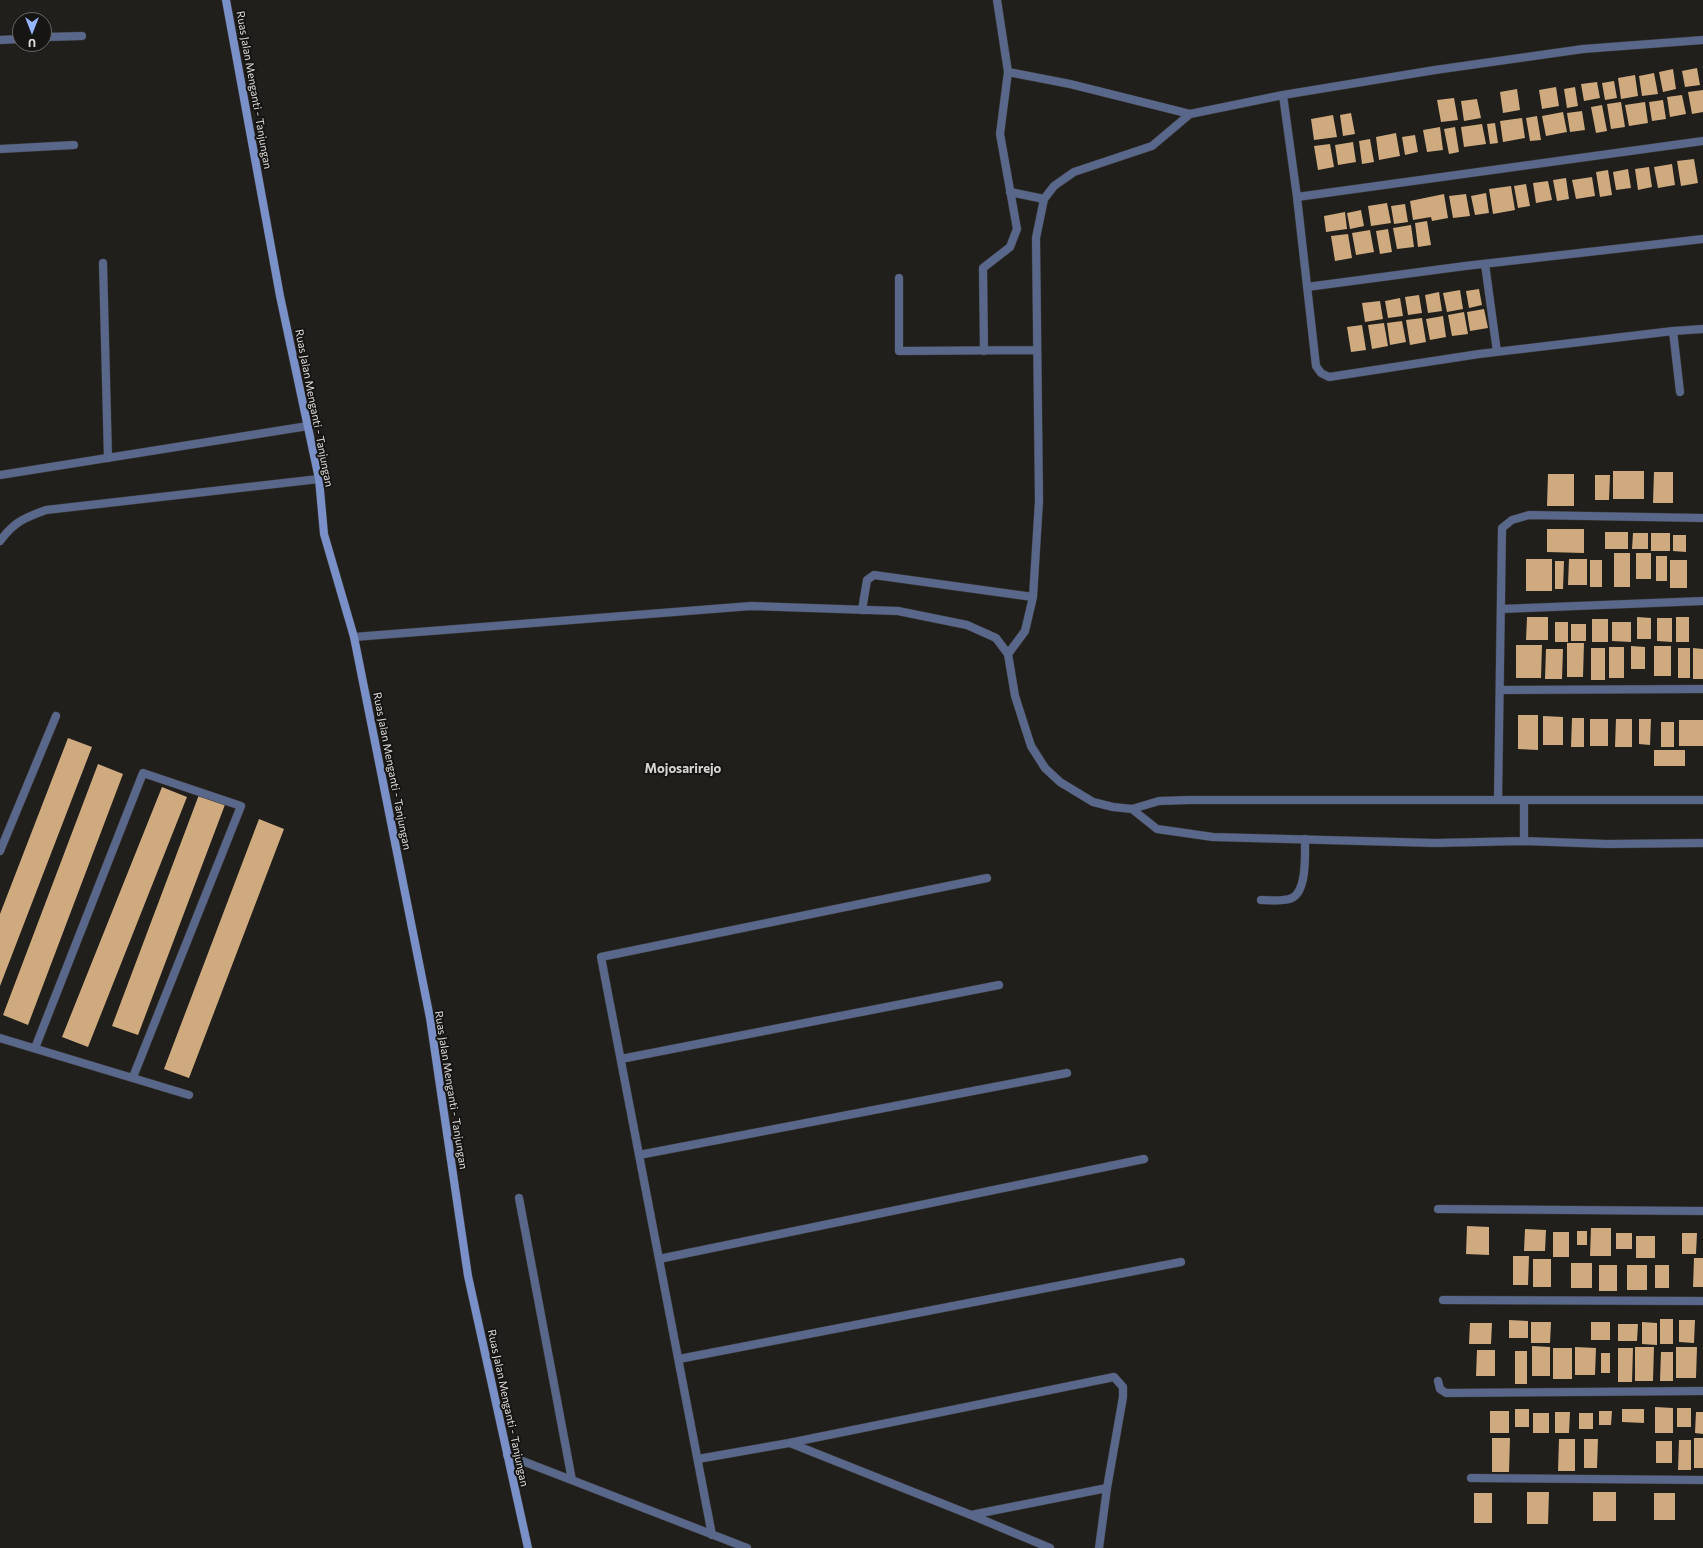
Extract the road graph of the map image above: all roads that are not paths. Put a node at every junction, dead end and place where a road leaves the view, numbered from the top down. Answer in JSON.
{"nodes":[{"id":1,"x":226,"y":0,"type":"edge"},
{"id":2,"x":997,"y":0,"type":"edge"},
{"id":3,"x":82,"y":36,"type":"dead end"},
{"id":4,"x":52,"y":38,"type":"edge"},
{"id":5,"x":12,"y":39,"type":"edge"},
{"id":6,"x":0,"y":40,"type":"edge"},
{"id":7,"x":1703,"y":40,"type":"edge"},
{"id":8,"x":1008,"y":72,"type":"junction"},
{"id":9,"x":1283,"y":95,"type":"junction"},
{"id":10,"x":1190,"y":114,"type":"junction"},
{"id":11,"x":1703,"y":140,"type":"edge"},
{"id":12,"x":74,"y":145,"type":"dead end"},
{"id":13,"x":0,"y":150,"type":"edge"},
{"id":14,"x":1010,"y":192,"type":"junction"},
{"id":15,"x":1297,"y":196,"type":"junction"},
{"id":16,"x":1044,"y":199,"type":"junction"},
{"id":17,"x":1703,"y":239,"type":"edge"},
{"id":18,"x":103,"y":263,"type":"dead end"},
{"id":19,"x":1485,"y":264,"type":"junction"},
{"id":20,"x":899,"y":278,"type":"dead end"},
{"id":21,"x":1307,"y":287,"type":"junction"},
{"id":22,"x":1703,"y":329,"type":"edge"},
{"id":23,"x":1672,"y":331,"type":"junction"},
{"id":24,"x":1036,"y":350,"type":"junction"},
{"id":25,"x":984,"y":351,"type":"junction"},
{"id":26,"x":1497,"y":352,"type":"junction"},
{"id":27,"x":1680,"y":392,"type":"dead end"},
{"id":28,"x":308,"y":426,"type":"junction"},
{"id":29,"x":108,"y":458,"type":"junction"},
{"id":30,"x":0,"y":475,"type":"edge"},
{"id":31,"x":319,"y":479,"type":"junction"},
{"id":32,"x":1703,"y":518,"type":"edge"},
{"id":33,"x":0,"y":541,"type":"edge"},
{"id":34,"x":1032,"y":598,"type":"junction"},
{"id":35,"x":1703,"y":601,"type":"edge"},
{"id":36,"x":1501,"y":609,"type":"junction"},
{"id":37,"x":862,"y":610,"type":"junction"},
{"id":38,"x":354,"y":637,"type":"junction"},
{"id":39,"x":1008,"y":654,"type":"junction"},
{"id":40,"x":1703,"y":689,"type":"edge"},
{"id":41,"x":1500,"y":690,"type":"junction"},
{"id":42,"x":56,"y":716,"type":"dead end"},
{"id":43,"x":1498,"y":800,"type":"junction"},
{"id":44,"x":1524,"y":800,"type":"junction"},
{"id":45,"x":1703,"y":800,"type":"edge"},
{"id":46,"x":1132,"y":809,"type":"junction"},
{"id":47,"x":1305,"y":840,"type":"junction"},
{"id":48,"x":1524,"y":841,"type":"junction"},
{"id":49,"x":1703,"y":843,"type":"edge"},
{"id":50,"x":0,"y":851,"type":"edge"},
{"id":51,"x":986,"y":878,"type":"dead end"},
{"id":52,"x":1261,"y":900,"type":"dead end"},
{"id":53,"x":999,"y":985,"type":"dead end"},
{"id":54,"x":0,"y":1038,"type":"edge"},
{"id":55,"x":35,"y":1048,"type":"junction"},
{"id":56,"x":621,"y":1059,"type":"junction"},
{"id":57,"x":1067,"y":1073,"type":"dead end"},
{"id":58,"x":133,"y":1077,"type":"junction"},
{"id":59,"x":189,"y":1095,"type":"dead end"},
{"id":60,"x":639,"y":1155,"type":"junction"},
{"id":61,"x":1144,"y":1158,"type":"dead end"},
{"id":62,"x":519,"y":1198,"type":"dead end"},
{"id":63,"x":1438,"y":1209,"type":"dead end"},
{"id":64,"x":1703,"y":1211,"type":"edge"},
{"id":65,"x":659,"y":1259,"type":"junction"},
{"id":66,"x":1181,"y":1262,"type":"dead end"},
{"id":67,"x":1443,"y":1300,"type":"dead end"},
{"id":68,"x":1703,"y":1301,"type":"edge"},
{"id":69,"x":679,"y":1359,"type":"junction"},
{"id":70,"x":1438,"y":1381,"type":"dead end"},
{"id":71,"x":1703,"y":1391,"type":"edge"},
{"id":72,"x":789,"y":1443,"type":"junction"},
{"id":73,"x":507,"y":1454,"type":"junction"},
{"id":74,"x":698,"y":1459,"type":"junction"},
{"id":75,"x":1470,"y":1478,"type":"dead end"},
{"id":76,"x":572,"y":1480,"type":"junction"},
{"id":77,"x":1703,"y":1480,"type":"edge"},
{"id":78,"x":1107,"y":1488,"type":"junction"},
{"id":79,"x":971,"y":1514,"type":"junction"},
{"id":80,"x":712,"y":1535,"type":"junction"},
{"id":81,"x":528,"y":1548,"type":"edge"},
{"id":82,"x":746,"y":1548,"type":"edge"},
{"id":83,"x":1050,"y":1548,"type":"edge"},
{"id":84,"x":1099,"y":1548,"type":"edge"}],
"edges":[{"from":1,"to":28,"type":"main road","name":"Ruas Jalan Menganti - Tanjungan"},
{"from":2,"to":8,"type":"street"},
{"from":3,"to":4,"type":"street"},
{"from":5,"to":6,"type":"street"},
{"from":7,"to":9,"type":"street"},
{"from":8,"to":10,"type":"street"},
{"from":8,"to":14,"type":"street"},
{"from":9,"to":10,"type":"street"},
{"from":9,"to":15,"type":"street"},
{"from":10,"to":16,"type":"street"},
{"from":11,"to":15,"type":"street"},
{"from":12,"to":13,"type":"street"},
{"from":14,"to":16,"type":"street"},
{"from":14,"to":25,"type":"street"},
{"from":15,"to":21,"type":"street"},
{"from":16,"to":24,"type":"street"},
{"from":17,"to":19,"type":"street"},
{"from":18,"to":29,"type":"street"},
{"from":19,"to":21,"type":"street"},
{"from":19,"to":26,"type":"street"},
{"from":20,"to":25,"type":"street"},
{"from":21,"to":26,"type":"street"},
{"from":22,"to":23,"type":"street"},
{"from":23,"to":26,"type":"street"},
{"from":23,"to":27,"type":"street"},
{"from":24,"to":25,"type":"street"},
{"from":24,"to":34,"type":"street"},
{"from":28,"to":29,"type":"street"},
{"from":28,"to":31,"type":"main road","name":"Ruas Jalan Menganti - Tanjungan"},
{"from":29,"to":30,"type":"street"},
{"from":31,"to":33,"type":"street"},
{"from":31,"to":38,"type":"main road","name":"Ruas Jalan Menganti - Tanjungan"},
{"from":32,"to":36,"type":"street"},
{"from":34,"to":37,"type":"street"},
{"from":34,"to":39,"type":"street"},
{"from":35,"to":36,"type":"street"},
{"from":36,"to":41,"type":"street"},
{"from":37,"to":38,"type":"street"},
{"from":37,"to":39,"type":"street"},
{"from":38,"to":73,"type":"main road","name":"Ruas Jalan Menganti - Tanjungan"},
{"from":39,"to":46,"type":"street"},
{"from":40,"to":41,"type":"street"},
{"from":41,"to":43,"type":"street"},
{"from":42,"to":50,"type":"street"},
{"from":43,"to":44,"type":"street"},
{"from":43,"to":46,"type":"street"},
{"from":44,"to":45,"type":"street"},
{"from":44,"to":48,"type":"street"},
{"from":46,"to":47,"type":"street"},
{"from":47,"to":48,"type":"street"},
{"from":47,"to":52,"type":"street"},
{"from":48,"to":49,"type":"street"},
{"from":51,"to":56,"type":"street"},
{"from":53,"to":56,"type":"street"},
{"from":54,"to":55,"type":"street"},
{"from":55,"to":58,"type":"street"},
{"from":55,"to":58,"type":"street"},
{"from":56,"to":60,"type":"street"},
{"from":57,"to":60,"type":"street"},
{"from":58,"to":59,"type":"street"},
{"from":60,"to":65,"type":"street"},
{"from":61,"to":65,"type":"street"},
{"from":62,"to":76,"type":"street"},
{"from":63,"to":64,"type":"street"},
{"from":65,"to":69,"type":"street"},
{"from":66,"to":69,"type":"street"},
{"from":67,"to":68,"type":"street"},
{"from":69,"to":74,"type":"street"},
{"from":70,"to":71,"type":"street"},
{"from":72,"to":74,"type":"street"},
{"from":72,"to":78,"type":"street"},
{"from":72,"to":79,"type":"street"},
{"from":73,"to":76,"type":"street"},
{"from":73,"to":81,"type":"main road","name":"Ruas Jalan Menganti - Tanjungan"},
{"from":74,"to":80,"type":"street"},
{"from":75,"to":77,"type":"street"},
{"from":76,"to":80,"type":"street"},
{"from":78,"to":79,"type":"street"},
{"from":78,"to":84,"type":"street"},
{"from":79,"to":83,"type":"street"},
{"from":80,"to":82,"type":"street"}]}
